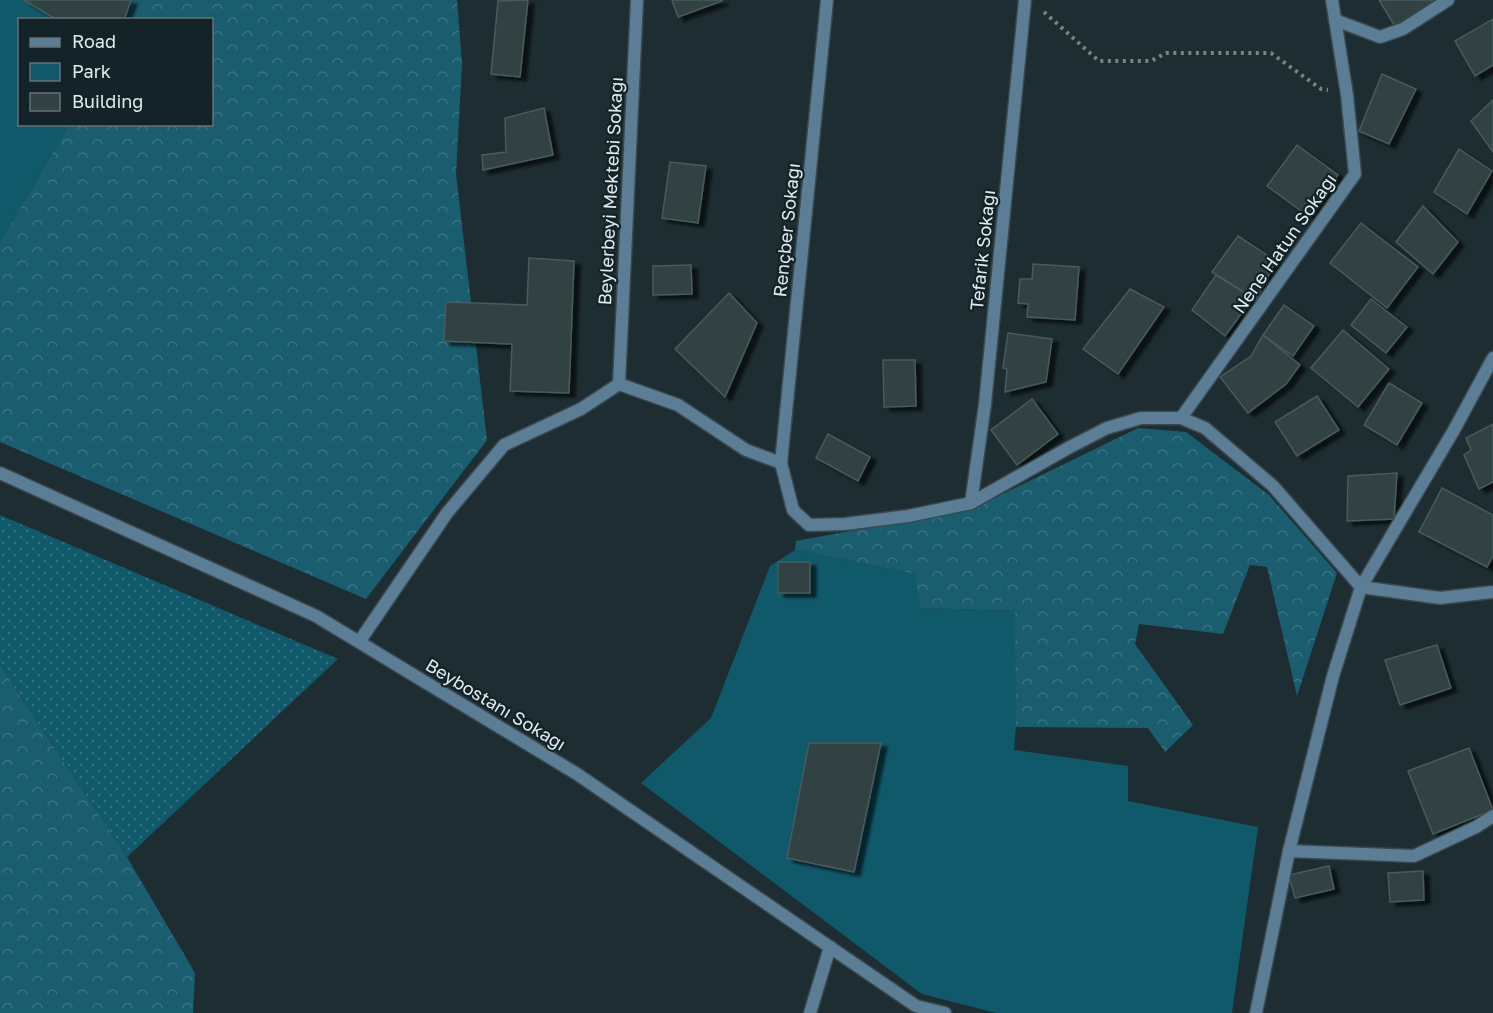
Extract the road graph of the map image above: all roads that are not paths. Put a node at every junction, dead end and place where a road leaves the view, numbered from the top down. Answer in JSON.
{"nodes":[{"id":1,"x":637,"y":0,"type":"edge"},
{"id":2,"x":827,"y":0,"type":"edge"},
{"id":3,"x":1332,"y":0,"type":"edge"},
{"id":4,"x":1448,"y":0,"type":"edge"},
{"id":5,"x":1024,"y":1,"type":"edge"},
{"id":6,"x":1335,"y":20,"type":"junction"},
{"id":7,"x":1493,"y":358,"type":"edge"},
{"id":8,"x":619,"y":384,"type":"junction"},
{"id":9,"x":1181,"y":418,"type":"junction"},
{"id":10,"x":781,"y":463,"type":"junction"},
{"id":11,"x":0,"y":473,"type":"edge"},
{"id":12,"x":971,"y":504,"type":"junction"},
{"id":13,"x":1361,"y":586,"type":"junction"},
{"id":14,"x":1493,"y":592,"type":"edge"},
{"id":15,"x":359,"y":642,"type":"junction"},
{"id":16,"x":1493,"y":816,"type":"edge"},
{"id":17,"x":1289,"y":851,"type":"junction"},
{"id":18,"x":830,"y":947,"type":"junction"},
{"id":19,"x":810,"y":1013,"type":"edge"},
{"id":20,"x":945,"y":1013,"type":"edge"},
{"id":21,"x":1256,"y":1013,"type":"edge"}],
"edges":[{"from":1,"to":8,"type":"street","name":"Beylerbeyi Mektebi Sokağı"},
{"from":2,"to":10,"type":"street","name":"Rençber Sokağı"},
{"from":3,"to":6,"type":"street","name":"Nene Hatun Sokağı"},
{"from":4,"to":6,"type":"street"},
{"from":5,"to":12,"type":"street","name":"Tefarik Sokağı"},
{"from":6,"to":9,"type":"street","name":"Nene Hatun Sokağı"},
{"from":7,"to":13,"type":"street"},
{"from":8,"to":10,"type":"street"},
{"from":8,"to":15,"type":"street"},
{"from":9,"to":12,"type":"street"},
{"from":9,"to":13,"type":"street"},
{"from":10,"to":12,"type":"street","name":"Rençber Sokağı"},
{"from":11,"to":15,"type":"street","name":"Beybostanı Sokağı"},
{"from":13,"to":14,"type":"street"},
{"from":13,"to":17,"type":"street"},
{"from":15,"to":18,"type":"street","name":"Beybostanı Sokağı"},
{"from":16,"to":17,"type":"street"},
{"from":17,"to":21,"type":"street"},
{"from":18,"to":19,"type":"street"},
{"from":18,"to":20,"type":"street","name":"Beybostanı Sokağı"}]}
